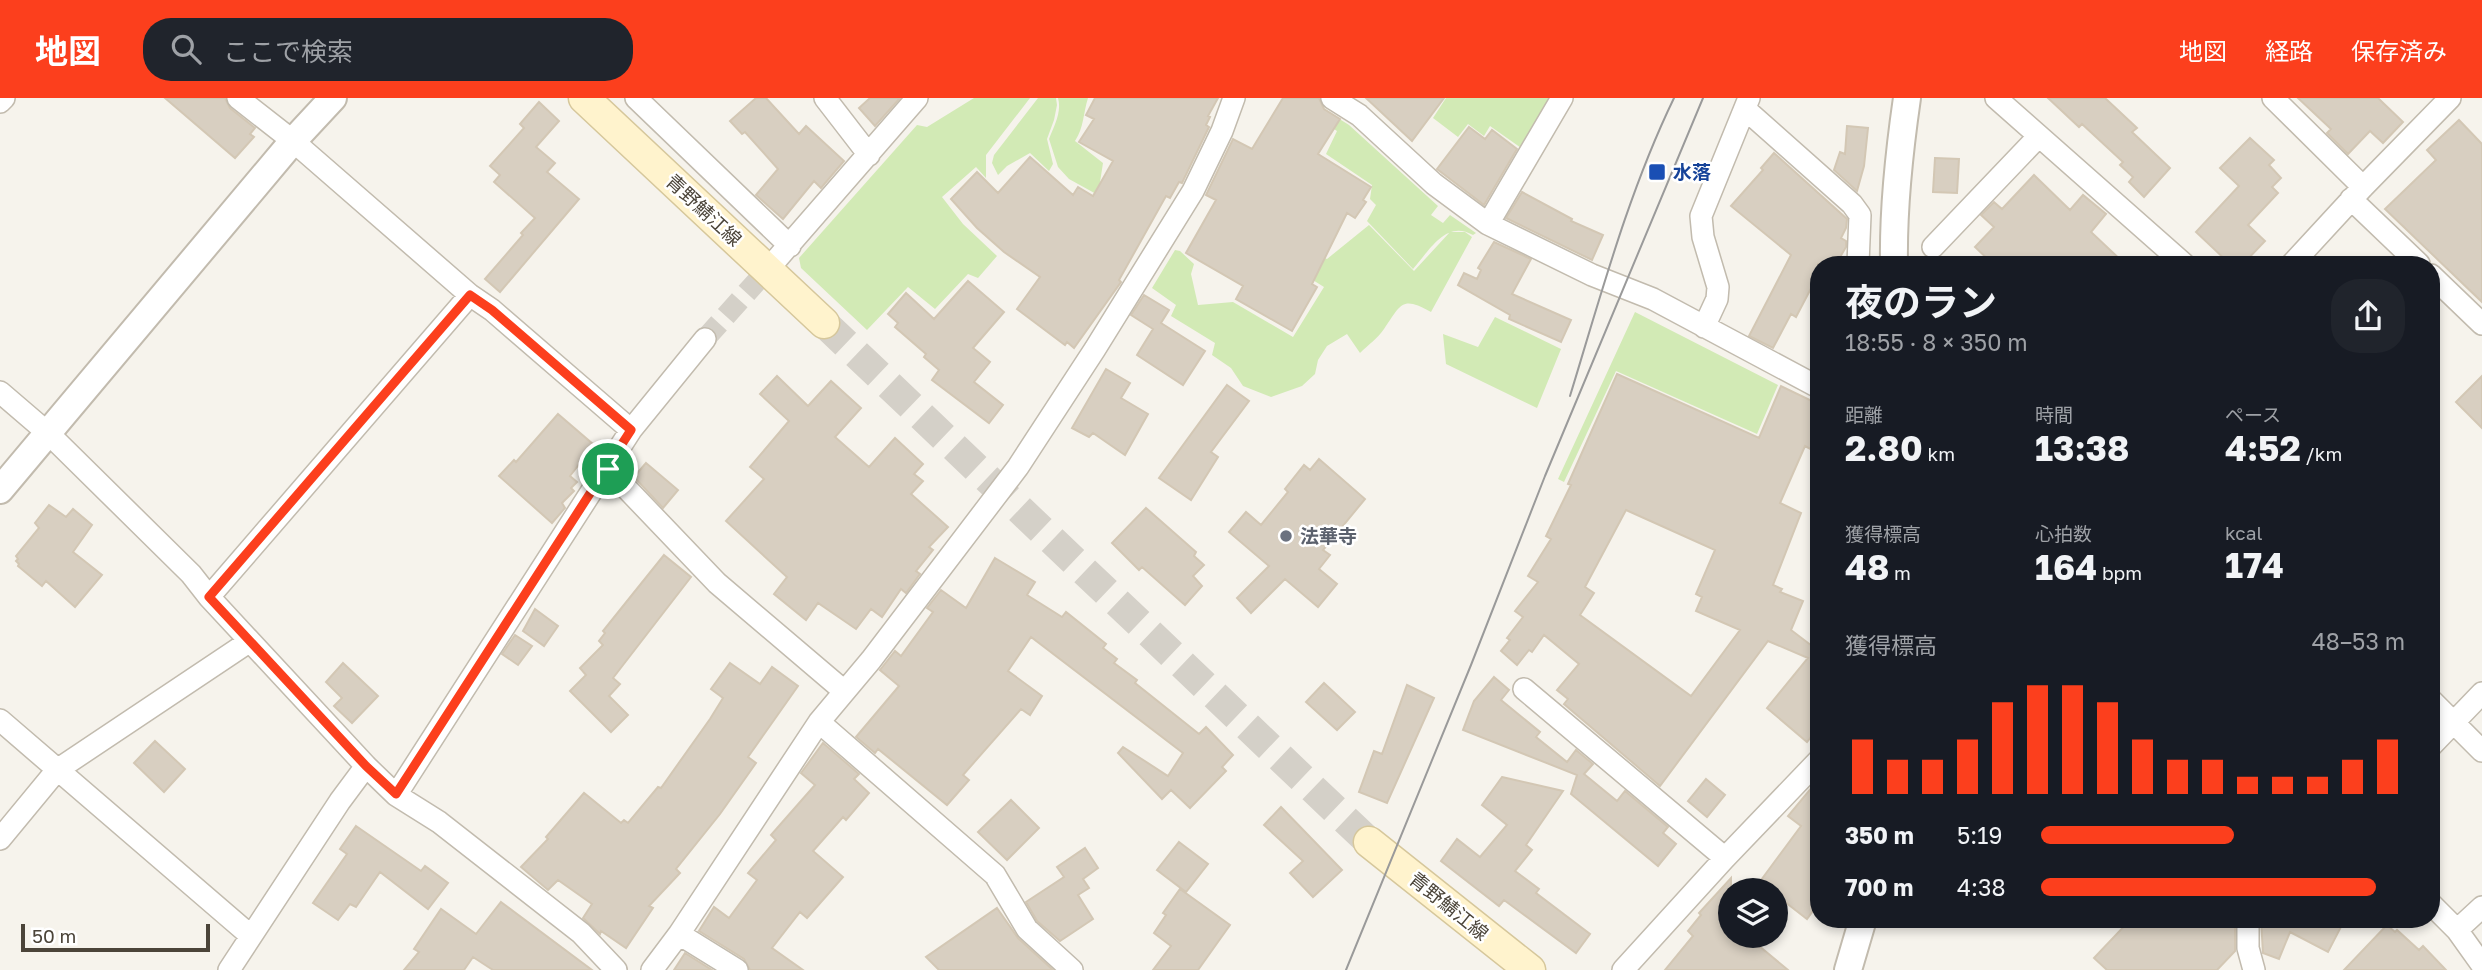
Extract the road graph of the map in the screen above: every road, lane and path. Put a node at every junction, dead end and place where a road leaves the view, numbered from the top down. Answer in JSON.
{"nodes":[{"id":1,"x":4,"y":98,"type":"edge"},
{"id":2,"x":238,"y":98,"type":"edge"},
{"id":3,"x":332,"y":98,"type":"edge"},
{"id":4,"x":584,"y":98,"type":"edge"},
{"id":5,"x":636,"y":98,"type":"edge"},
{"id":6,"x":825,"y":98,"type":"edge"},
{"id":7,"x":917,"y":98,"type":"edge"},
{"id":8,"x":1234,"y":98,"type":"edge"},
{"id":9,"x":1332,"y":98,"type":"edge"},
{"id":10,"x":1562,"y":98,"type":"edge"},
{"id":11,"x":1907,"y":98,"type":"edge"},
{"id":12,"x":1996,"y":98,"type":"edge"},
{"id":13,"x":2273,"y":98,"type":"edge"},
{"id":14,"x":2450,"y":98,"type":"edge"},
{"id":15,"x":0,"y":102,"type":"edge"},
{"id":16,"x":1747,"y":103,"type":"edge"},
{"id":17,"x":1365,"y":106,"type":"edge"},
{"id":18,"x":2039,"y":137,"type":"junction"},
{"id":19,"x":293,"y":141,"type":"junction"},
{"id":20,"x":869,"y":155,"type":"junction"},
{"id":21,"x":2357,"y":193,"type":"junction"},
{"id":22,"x":1488,"y":225,"type":"junction"},
{"id":23,"x":1933,"y":247,"type":"dead end"},
{"id":24,"x":1858,"y":256,"type":"edge"},
{"id":25,"x":1894,"y":256,"type":"edge"},
{"id":26,"x":2175,"y":256,"type":"edge"},
{"id":27,"x":2299,"y":256,"type":"edge"},
{"id":28,"x":2413,"y":256,"type":"edge"},
{"id":29,"x":2440,"y":284,"type":"edge"},
{"id":30,"x":470,"y":295,"type":"junction"},
{"id":31,"x":824,"y":323,"type":"tunnel mouth"},
{"id":32,"x":2482,"y":324,"type":"edge"},
{"id":33,"x":1704,"y":327,"type":"junction"},
{"id":34,"x":705,"y":339,"type":"tunnel mouth"},
{"id":35,"x":1810,"y":383,"type":"edge"},
{"id":36,"x":0,"y":392,"type":"edge"},
{"id":37,"x":631,"y":430,"type":"junction"},
{"id":38,"x":48,"y":434,"type":"junction"},
{"id":39,"x":608,"y":469,"type":"junction"},
{"id":40,"x":0,"y":490,"type":"edge"},
{"id":41,"x":209,"y":597,"type":"junction"},
{"id":42,"x":250,"y":641,"type":"junction"},
{"id":43,"x":1524,"y":689,"type":"dead end"},
{"id":44,"x":844,"y":691,"type":"junction"},
{"id":45,"x":2482,"y":694,"type":"edge"},
{"id":46,"x":2440,"y":709,"type":"edge"},
{"id":47,"x":0,"y":720,"type":"edge"},
{"id":48,"x":819,"y":722,"type":"junction"},
{"id":49,"x":2454,"y":723,"type":"junction"},
{"id":50,"x":2440,"y":737,"type":"edge"},
{"id":51,"x":2482,"y":751,"type":"edge"},
{"id":52,"x":366,"y":766,"type":"junction"},
{"id":53,"x":1810,"y":769,"type":"edge"},
{"id":54,"x":57,"y":770,"type":"junction"},
{"id":55,"x":396,"y":794,"type":"junction"},
{"id":56,"x":0,"y":839,"type":"edge"},
{"id":57,"x":1369,"y":842,"type":"tunnel mouth"},
{"id":58,"x":1725,"y":858,"type":"junction"},
{"id":59,"x":2482,"y":907,"type":"edge"},
{"id":60,"x":2440,"y":913,"type":"edge"},
{"id":61,"x":1860,"y":928,"type":"edge"},
{"id":62,"x":2248,"y":928,"type":"edge"},
{"id":63,"x":2456,"y":930,"type":"junction"},
{"id":64,"x":679,"y":934,"type":"junction"},
{"id":65,"x":251,"y":936,"type":"junction"},
{"id":66,"x":2482,"y":965,"type":"edge"},
{"id":67,"x":229,"y":970,"type":"edge"},
{"id":68,"x":616,"y":970,"type":"edge"},
{"id":69,"x":652,"y":970,"type":"edge"},
{"id":70,"x":737,"y":970,"type":"edge"},
{"id":71,"x":1070,"y":970,"type":"edge"},
{"id":72,"x":1530,"y":970,"type":"edge"},
{"id":73,"x":1623,"y":970,"type":"edge"},
{"id":74,"x":1847,"y":970,"type":"edge"},
{"id":75,"x":2254,"y":970,"type":"edge"}],
"edges":[{"from":1,"to":15,"type":"street"},
{"from":2,"to":19,"type":"street"},
{"from":3,"to":19,"type":"street"},
{"from":4,"to":31,"type":"main road","name":"青野鯖江線"},
{"from":5,"to":20,"type":"street"},
{"from":6,"to":20,"type":"street"},
{"from":7,"to":20,"type":"street"},
{"from":8,"to":44,"type":"street"},
{"from":9,"to":17,"type":"street"},
{"from":10,"to":22,"type":"street"},
{"from":11,"to":25,"type":"street"},
{"from":12,"to":18,"type":"street"},
{"from":13,"to":21,"type":"street"},
{"from":14,"to":21,"type":"street"},
{"from":16,"to":24,"type":"street"},
{"from":16,"to":33,"type":"street"},
{"from":17,"to":22,"type":"street"},
{"from":18,"to":23,"type":"street"},
{"from":18,"to":26,"type":"street"},
{"from":19,"to":30,"type":"street"},
{"from":19,"to":38,"type":"street"},
{"from":21,"to":27,"type":"street"},
{"from":21,"to":28,"type":"street"},
{"from":22,"to":33,"type":"street"},
{"from":29,"to":32,"type":"street"},
{"from":30,"to":37,"type":"street"},
{"from":30,"to":41,"type":"street"},
{"from":33,"to":35,"type":"street"},
{"from":34,"to":37,"type":"street"},
{"from":36,"to":38,"type":"street"},
{"from":37,"to":39,"type":"street"},
{"from":38,"to":40,"type":"street"},
{"from":38,"to":41,"type":"street"},
{"from":39,"to":44,"type":"street"},
{"from":39,"to":55,"type":"street"},
{"from":41,"to":42,"type":"street"},
{"from":42,"to":52,"type":"street"},
{"from":42,"to":54,"type":"street"},
{"from":43,"to":58,"type":"street"},
{"from":44,"to":48,"type":"street"},
{"from":45,"to":49,"type":"street"},
{"from":46,"to":49,"type":"street"},
{"from":47,"to":54,"type":"street"},
{"from":48,"to":64,"type":"street"},
{"from":48,"to":71,"type":"street"},
{"from":49,"to":50,"type":"street"},
{"from":49,"to":51,"type":"street"},
{"from":52,"to":55,"type":"street"},
{"from":52,"to":65,"type":"street"},
{"from":53,"to":58,"type":"street"},
{"from":54,"to":56,"type":"street"},
{"from":54,"to":65,"type":"street"},
{"from":55,"to":68,"type":"street"},
{"from":57,"to":72,"type":"main road","name":"青野鯖江線"},
{"from":58,"to":73,"type":"street"},
{"from":59,"to":63,"type":"street"},
{"from":60,"to":63,"type":"street"},
{"from":61,"to":74,"type":"street"},
{"from":62,"to":75,"type":"street"},
{"from":63,"to":66,"type":"street"},
{"from":64,"to":69,"type":"street"},
{"from":64,"to":70,"type":"street"},
{"from":65,"to":67,"type":"street"}]}
